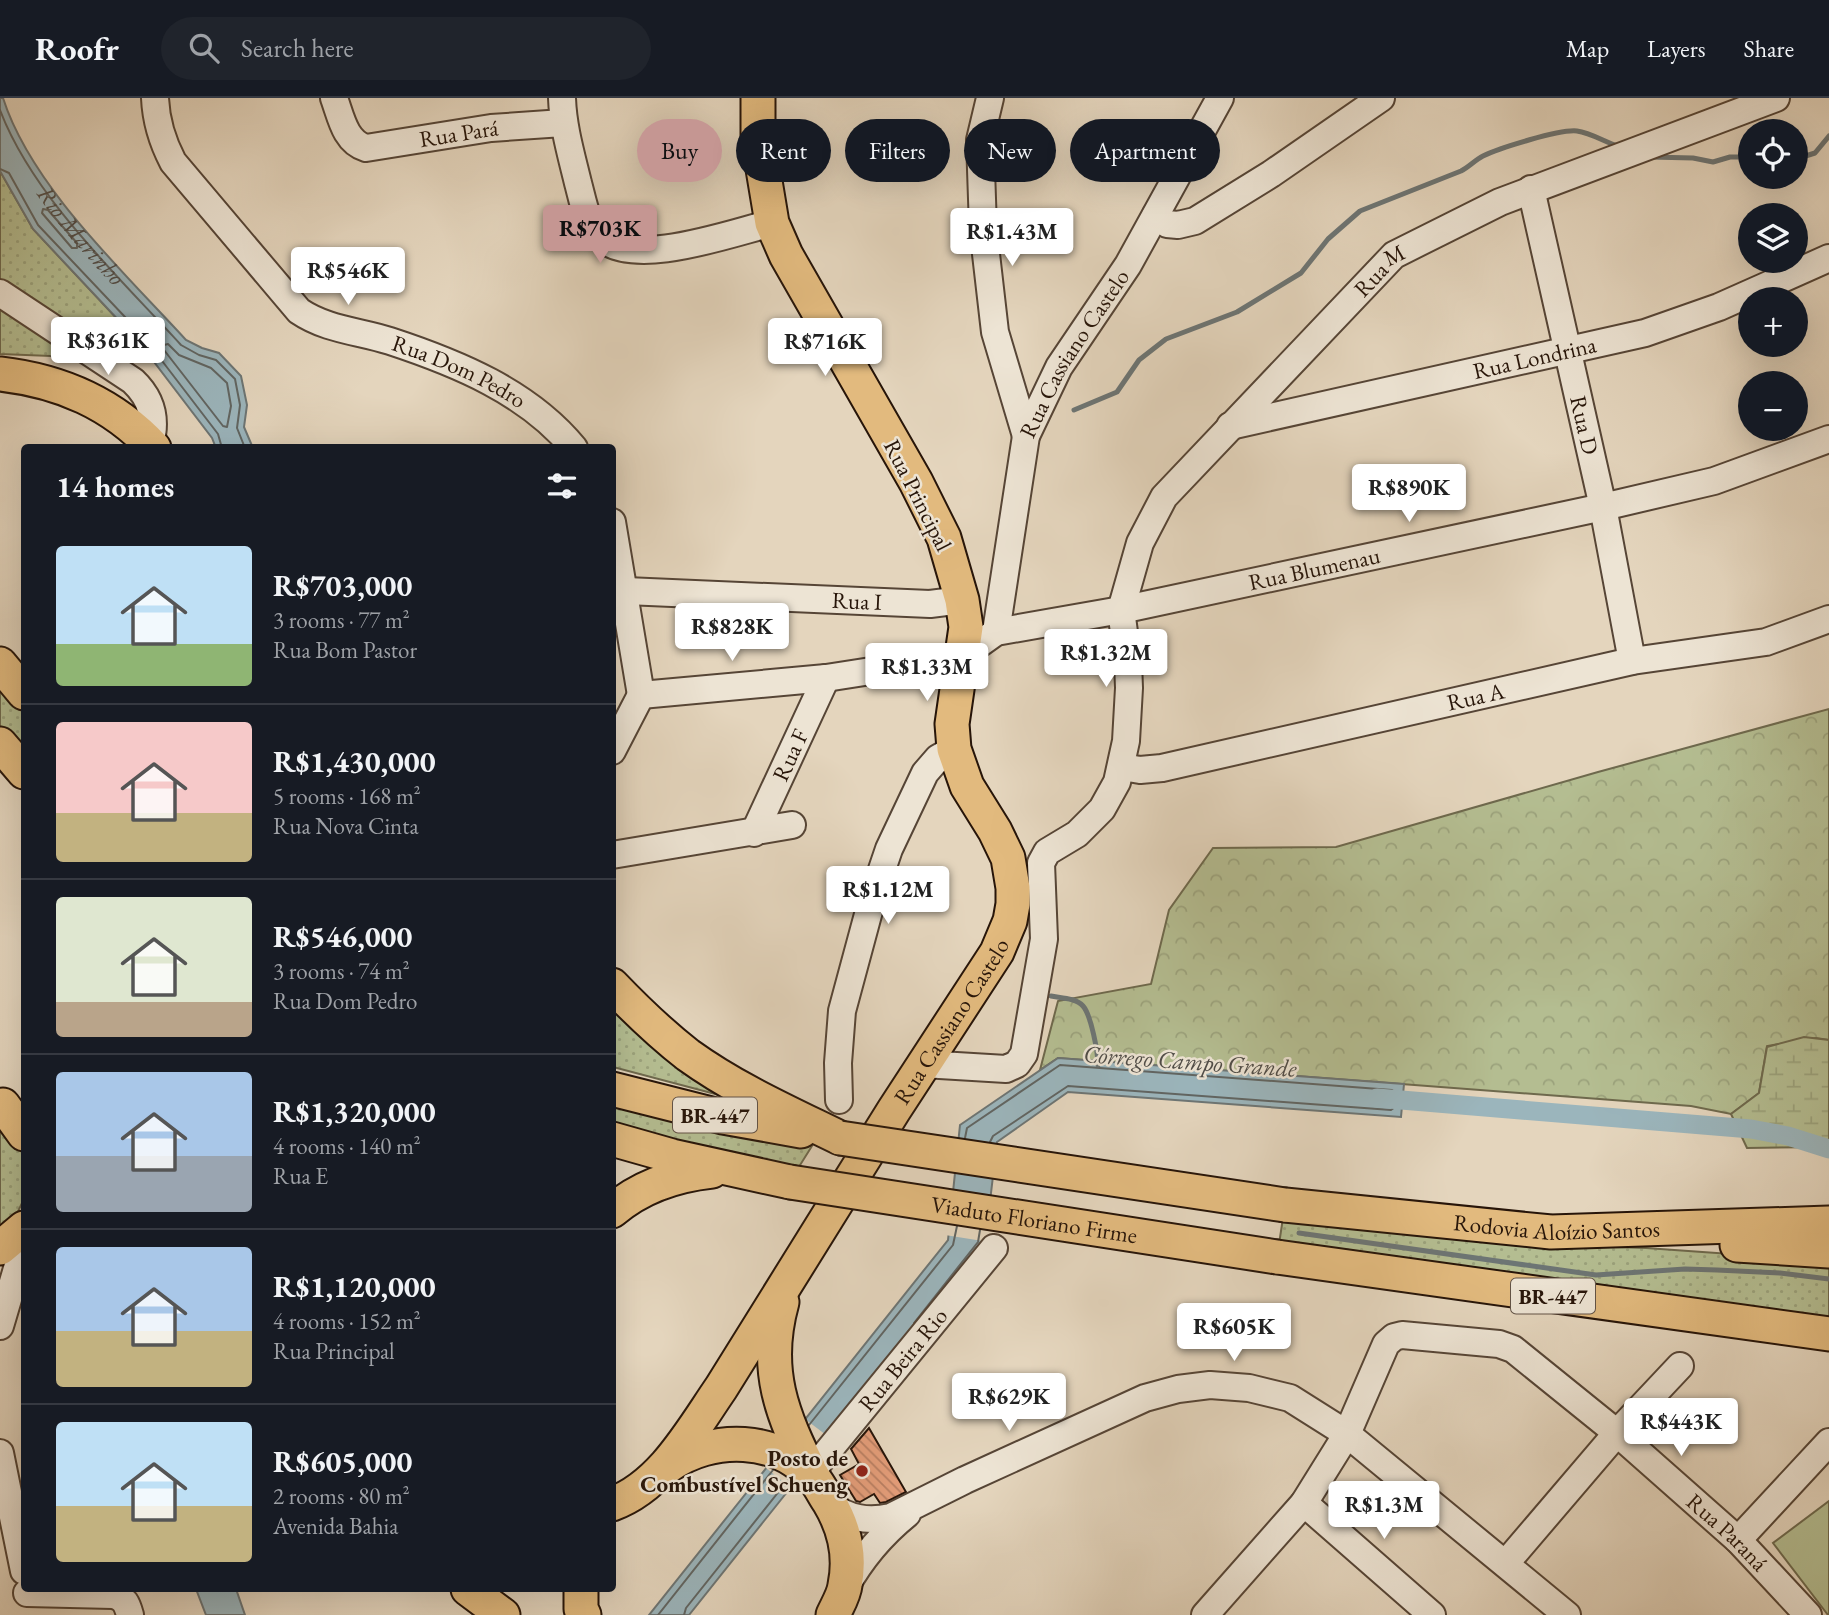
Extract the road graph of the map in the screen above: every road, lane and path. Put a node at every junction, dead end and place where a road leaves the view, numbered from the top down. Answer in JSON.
{"nodes":[{"id":1,"x":155,"y":98,"type":"edge"},
{"id":2,"x":334,"y":98,"type":"edge"},
{"id":3,"x":758,"y":98,"type":"edge"},
{"id":4,"x":990,"y":98,"type":"edge"},
{"id":5,"x":1220,"y":98,"type":"edge"},
{"id":6,"x":1381,"y":98,"type":"edge"},
{"id":7,"x":1776,"y":98,"type":"edge"},
{"id":8,"x":562,"y":111,"type":"edge"},
{"id":9,"x":1531,"y":189,"type":"junction"},
{"id":10,"x":1156,"y":215,"type":"junction"},
{"id":11,"x":772,"y":223,"type":"junction"},
{"id":12,"x":1829,"y":258,"type":"edge"},
{"id":13,"x":0,"y":293,"type":"edge"},
{"id":14,"x":1568,"y":350,"type":"junction"},
{"id":15,"x":8,"y":377,"type":"edge"},
{"id":16,"x":1230,"y":426,"type":"junction"},
{"id":17,"x":1026,"y":436,"type":"junction"},
{"id":18,"x":1829,"y":439,"type":"edge"},
{"id":19,"x":150,"y":444,"type":"edge"},
{"id":20,"x":152,"y":444,"type":"edge"},
{"id":21,"x":570,"y":444,"type":"edge"},
{"id":22,"x":1604,"y":507,"type":"junction"},
{"id":23,"x":616,"y":560,"type":"edge"},
{"id":24,"x":626,"y":591,"type":"junction"},
{"id":25,"x":962,"y":600,"type":"junction"},
{"id":26,"x":1121,"y":610,"type":"junction"},
{"id":27,"x":1829,"y":619,"type":"edge"},
{"id":28,"x":996,"y":632,"type":"junction"},
{"id":29,"x":961,"y":657,"type":"junction"},
{"id":30,"x":1632,"y":662,"type":"junction"},
{"id":31,"x":0,"y":664,"type":"edge"},
{"id":32,"x":826,"y":678,"type":"junction"},
{"id":33,"x":21,"y":690,"type":"edge"},
{"id":34,"x":641,"y":695,"type":"junction"},
{"id":35,"x":616,"y":743,"type":"edge"},
{"id":36,"x":0,"y":744,"type":"edge"},
{"id":37,"x":954,"y":749,"type":"junction"},
{"id":38,"x":1122,"y":767,"type":"junction"},
{"id":39,"x":21,"y":768,"type":"edge"},
{"id":40,"x":0,"y":773,"type":"edge"},
{"id":41,"x":21,"y":781,"type":"edge"},
{"id":42,"x":792,"y":825,"type":"dead end"},
{"id":43,"x":754,"y":833,"type":"junction"},
{"id":44,"x":616,"y":854,"type":"edge"},
{"id":45,"x":616,"y":989,"type":"edge"},
{"id":46,"x":923,"y":1064,"type":"junction"},
{"id":47,"x":616,"y":1090,"type":"edge"},
{"id":48,"x":839,"y":1100,"type":"dead end"},
{"id":49,"x":9,"y":1105,"type":"edge"},
{"id":50,"x":21,"y":1128,"type":"edge"},
{"id":51,"x":827,"y":1134,"type":"junction"},
{"id":52,"x":616,"y":1140,"type":"edge"},
{"id":53,"x":754,"y":1174,"type":"junction"},
{"id":54,"x":616,"y":1208,"type":"edge"},
{"id":55,"x":1829,"y":1223,"type":"edge"},
{"id":56,"x":21,"y":1230,"type":"edge"},
{"id":57,"x":1551,"y":1232,"type":"junction"},
{"id":58,"x":0,"y":1248,"type":"edge"},
{"id":59,"x":994,"y":1248,"type":"dead end"},
{"id":60,"x":1829,"y":1251,"type":"edge"},
{"id":61,"x":21,"y":1255,"type":"edge"},
{"id":62,"x":790,"y":1278,"type":"junction"},
{"id":63,"x":0,"y":1326,"type":"edge"},
{"id":64,"x":1829,"y":1334,"type":"edge"},
{"id":65,"x":1680,"y":1366,"type":"dead end"},
{"id":66,"x":1617,"y":1433,"type":"junction"},
{"id":67,"x":1348,"y":1434,"type":"junction"},
{"id":68,"x":1829,"y":1442,"type":"edge"},
{"id":69,"x":0,"y":1453,"type":"edge"},
{"id":70,"x":806,"y":1469,"type":"junction"},
{"id":71,"x":932,"y":1498,"type":"junction"},
{"id":72,"x":1304,"y":1503,"type":"junction"},
{"id":73,"x":623,"y":1507,"type":"edge"},
{"id":74,"x":1738,"y":1540,"type":"junction"},
{"id":75,"x":1506,"y":1563,"type":"junction"},
{"id":76,"x":21,"y":1565,"type":"edge"},
{"id":77,"x":26,"y":1592,"type":"edge"},
{"id":78,"x":472,"y":1592,"type":"edge"},
{"id":79,"x":581,"y":1592,"type":"edge"},
{"id":80,"x":839,"y":1602,"type":"edge"},
{"id":81,"x":130,"y":1615,"type":"edge"},
{"id":82,"x":503,"y":1615,"type":"edge"},
{"id":83,"x":584,"y":1615,"type":"edge"},
{"id":84,"x":1205,"y":1615,"type":"edge"},
{"id":85,"x":1432,"y":1615,"type":"edge"},
{"id":86,"x":1567,"y":1615,"type":"edge"},
{"id":87,"x":1808,"y":1615,"type":"edge"}],
"edges":[{"from":1,"to":21,"type":"street","name":"Rua Dom Pedro"},
{"from":2,"to":8,"type":"street","name":"Rua Pará"},
{"from":3,"to":11,"type":"main road","name":"Rua Principal"},
{"from":4,"to":17,"type":"street"},
{"from":5,"to":10,"type":"street","name":"Rua Cassiano Castelo"},
{"from":6,"to":10,"type":"street"},
{"from":7,"to":9,"type":"street","name":"Rua M"},
{"from":8,"to":11,"type":"street"},
{"from":9,"to":14,"type":"street","name":"Rua D"},
{"from":9,"to":16,"type":"street","name":"Rua M"},
{"from":10,"to":17,"type":"street","name":"Rua Cassiano Castelo"},
{"from":11,"to":25,"type":"main road","name":"Rua Principal"},
{"from":12,"to":14,"type":"street","name":"Rua Londrina"},
{"from":13,"to":20,"type":"street"},
{"from":14,"to":16,"type":"street","name":"Rua Londrina"},
{"from":14,"to":22,"type":"street","name":"Rua D"},
{"from":15,"to":19,"type":"main road"},
{"from":16,"to":26,"type":"street","name":"Rua M"},
{"from":17,"to":28,"type":"street","name":"Rua Cassiano Castelo"},
{"from":18,"to":22,"type":"street","name":"Rua Blumenau"},
{"from":22,"to":26,"type":"street","name":"Rua Blumenau"},
{"from":22,"to":30,"type":"street","name":"Rua D"},
{"from":23,"to":24,"type":"street"},
{"from":24,"to":25,"type":"street","name":"Rua I"},
{"from":24,"to":34,"type":"street"},
{"from":25,"to":29,"type":"main road","name":"Rua Principal"},
{"from":26,"to":28,"type":"street","name":"Rua Blumenau"},
{"from":26,"to":38,"type":"street"},
{"from":27,"to":30,"type":"street","name":"Rua A"},
{"from":28,"to":29,"type":"street"},
{"from":29,"to":32,"type":"street"},
{"from":29,"to":37,"type":"main road","name":"Rua Principal"},
{"from":30,"to":38,"type":"street","name":"Rua A"},
{"from":31,"to":33,"type":"main road"},
{"from":32,"to":34,"type":"street"},
{"from":32,"to":43,"type":"street","name":"Rua F"},
{"from":34,"to":35,"type":"street"},
{"from":36,"to":39,"type":"main road"},
{"from":37,"to":46,"type":"main road","name":"Rua Cassiano Castelo"},
{"from":37,"to":48,"type":"street"},
{"from":38,"to":46,"type":"street"},
{"from":40,"to":41,"type":"main road"},
{"from":42,"to":43,"type":"street"},
{"from":43,"to":44,"type":"street"},
{"from":45,"to":51,"type":"main road"},
{"from":46,"to":62,"type":"main road","name":"Rua Cassiano Castelo"},
{"from":47,"to":51,"type":"main road","number":"BR-447"},
{"from":49,"to":50,"type":"main road"},
{"from":51,"to":57,"type":"main road","name":"Rodovia Aloízio Santos","number":"BR-447","bridge":true},
{"from":52,"to":53,"type":"main road","number":"BR-447"},
{"from":53,"to":54,"type":"main road"},
{"from":53,"to":64,"type":"main road","name":"Viaduto Floriano Firme","number":"BR-447","bridge":true},
{"from":55,"to":57,"type":"main road","name":"Rodovia Aloízio Santos","number":"BR-447"},
{"from":56,"to":58,"type":"main road"},
{"from":57,"to":60,"type":"main road"},
{"from":59,"to":70,"type":"street","name":"Rua Beira Rio"},
{"from":61,"to":63,"type":"street"},
{"from":62,"to":70,"type":"main road","name":"Rua Cassiano Castelo"},
{"from":62,"to":73,"type":"main road","name":"Rua Cassiano Castelo"},
{"from":65,"to":66,"type":"street"},
{"from":66,"to":67,"type":"street","name":"Rua Paraná"},
{"from":66,"to":74,"type":"street","name":"Rua Paraná"},
{"from":66,"to":75,"type":"street"},
{"from":67,"to":71,"type":"street"},
{"from":67,"to":72,"type":"street"},
{"from":67,"to":75,"type":"street"},
{"from":68,"to":74,"type":"street"},
{"from":69,"to":76,"type":"street"},
{"from":70,"to":71,"type":"street"},
{"from":70,"to":73,"type":"main road"},
{"from":70,"to":80,"type":"main road","name":"Rua Cassiano Castelo"},
{"from":71,"to":80,"type":"street"},
{"from":72,"to":84,"type":"street"},
{"from":72,"to":85,"type":"street"},
{"from":74,"to":87,"type":"street","name":"Rua Paraná"},
{"from":75,"to":86,"type":"street"},
{"from":77,"to":81,"type":"street"},
{"from":78,"to":82,"type":"main road"},
{"from":79,"to":83,"type":"main road"}]}
